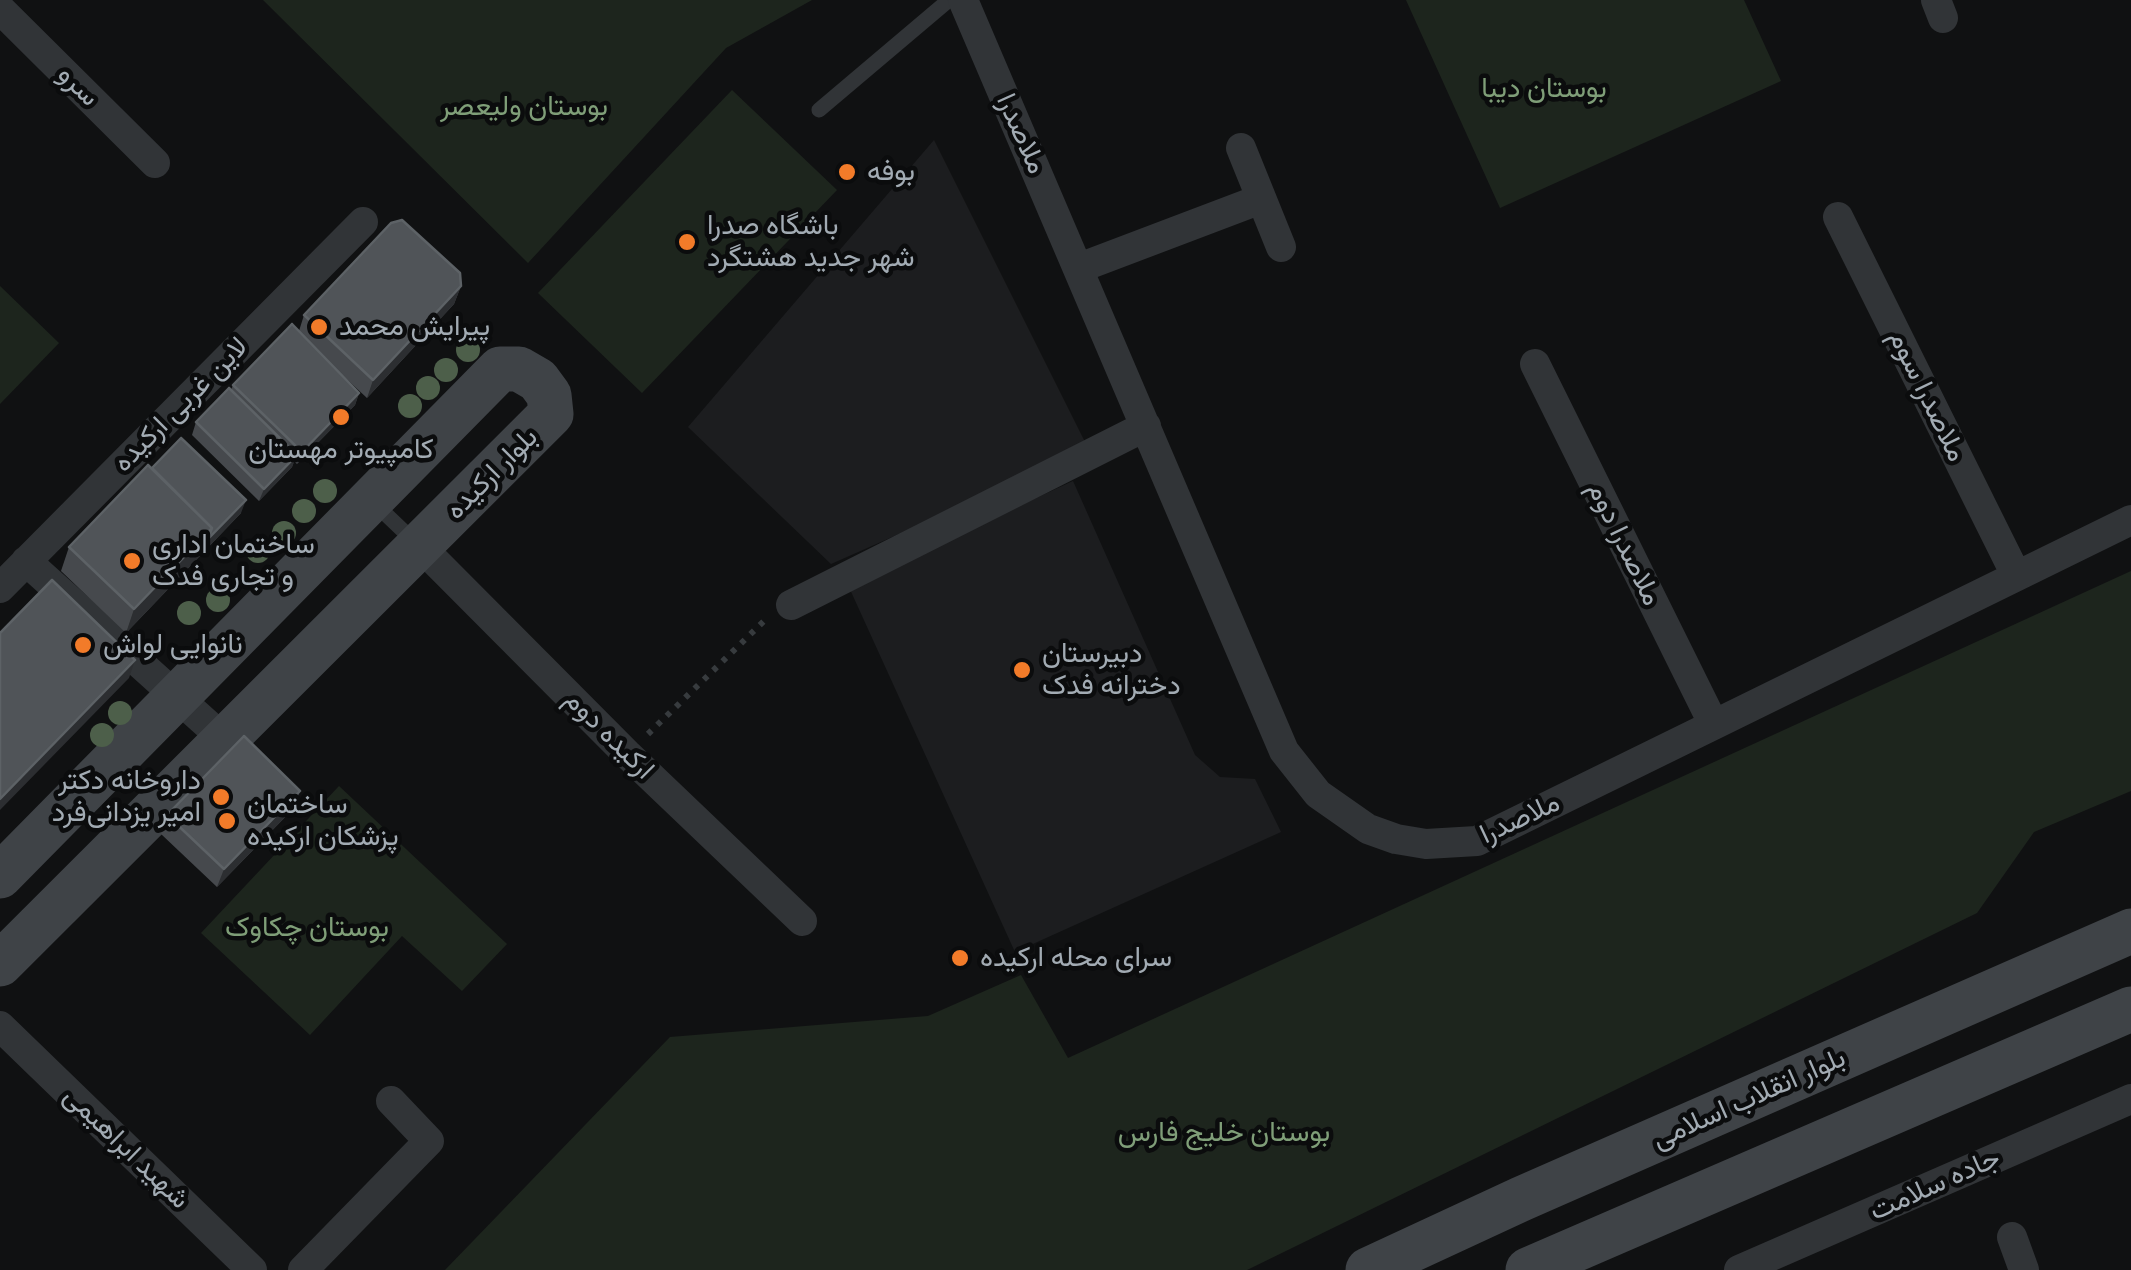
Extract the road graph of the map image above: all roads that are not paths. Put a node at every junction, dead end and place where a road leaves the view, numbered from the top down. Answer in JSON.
{"nodes":[{"id":1,"x":949,"y":0,"type":"edge"},
{"id":2,"x":962,"y":0,"type":"edge"},
{"id":3,"x":0,"y":9,"type":"edge"},
{"id":4,"x":819,"y":110,"type":"dead end"},
{"id":5,"x":1241,"y":148,"type":"dead end"},
{"id":6,"x":155,"y":164,"type":"dead end"},
{"id":7,"x":1261,"y":199,"type":"junction"},
{"id":8,"x":1838,"y":216,"type":"dead end"},
{"id":9,"x":363,"y":222,"type":"dead end"},
{"id":10,"x":1281,"y":247,"type":"dead end"},
{"id":11,"x":1080,"y":268,"type":"junction"},
{"id":12,"x":1535,"y":364,"type":"dead end"},
{"id":13,"x":1146,"y":426,"type":"junction"},
{"id":14,"x":371,"y":500,"type":"junction"},
{"id":15,"x":2131,"y":520,"type":"edge"},
{"id":16,"x":420,"y":546,"type":"junction"},
{"id":17,"x":26,"y":561,"type":"junction"},
{"id":18,"x":2016,"y":575,"type":"junction"},
{"id":19,"x":0,"y":588,"type":"edge"},
{"id":20,"x":791,"y":605,"type":"road end"},
{"id":21,"x":178,"y":698,"type":"junction"},
{"id":22,"x":1713,"y":723,"type":"junction"},
{"id":23,"x":226,"y":742,"type":"junction"},
{"id":24,"x":0,"y":876,"type":"edge"},
{"id":25,"x":802,"y":921,"type":"dead end"},
{"id":26,"x":2131,"y":931,"type":"edge"},
{"id":27,"x":0,"y":964,"type":"edge"},
{"id":28,"x":2131,"y":1009,"type":"edge"},
{"id":29,"x":0,"y":1026,"type":"edge"},
{"id":30,"x":2131,"y":1100,"type":"edge"},
{"id":31,"x":391,"y":1101,"type":"dead end"},
{"id":32,"x":2012,"y":1237,"type":"dead end"},
{"id":33,"x":252,"y":1270,"type":"edge"},
{"id":34,"x":302,"y":1270,"type":"edge"},
{"id":35,"x":1368,"y":1270,"type":"edge"},
{"id":36,"x":1528,"y":1270,"type":"edge"},
{"id":37,"x":1739,"y":1270,"type":"edge"},
{"id":38,"x":2024,"y":1270,"type":"edge"}],
"edges":[{"from":1,"to":4,"type":"lane"},
{"from":2,"to":11,"type":"street","name":"ملاصدرا"},
{"from":3,"to":6,"type":"street","name":"سرو"},
{"from":5,"to":7,"type":"street"},
{"from":7,"to":10,"type":"street"},
{"from":7,"to":11,"type":"street"},
{"from":8,"to":18,"type":"street","name":"ملاصدرا سوم"},
{"from":9,"to":17,"type":"street","name":"لاین غربی ارکیده"},
{"from":11,"to":13,"type":"street","name":"ملاصدرا"},
{"from":12,"to":22,"type":"street","name":"ملاصدرا دوم"},
{"from":13,"to":20,"type":"street"},
{"from":13,"to":22,"type":"street","name":"ملاصدرا"},
{"from":14,"to":16,"type":"lane"},
{"from":14,"to":16,"type":"street","name":"بلوار ارکیده"},
{"from":14,"to":21,"type":"street","name":"بلوار ارکیده"},
{"from":15,"to":18,"type":"street","name":"ملاصدرا"},
{"from":16,"to":23,"type":"street","name":"بلوار ارکیده"},
{"from":16,"to":25,"type":"street","name":"ارکیده دوم"},
{"from":17,"to":19,"type":"street","name":"لاین غربی ارکیده"},
{"from":17,"to":21,"type":"street"},
{"from":18,"to":22,"type":"street","name":"ملاصدرا"},
{"from":21,"to":23,"type":"street"},
{"from":21,"to":24,"type":"street","name":"بلوار ارکیده"},
{"from":23,"to":27,"type":"street","name":"بلوار ارکیده"},
{"from":26,"to":35,"type":"street","name":"بلوار انقلاب اسلامی"},
{"from":28,"to":36,"type":"street"},
{"from":29,"to":33,"type":"street","name":"شهید ابراهیمی"},
{"from":30,"to":37,"type":"street","name":"جاده سلامت"},
{"from":31,"to":34,"type":"street"},
{"from":32,"to":38,"type":"street"}]}
